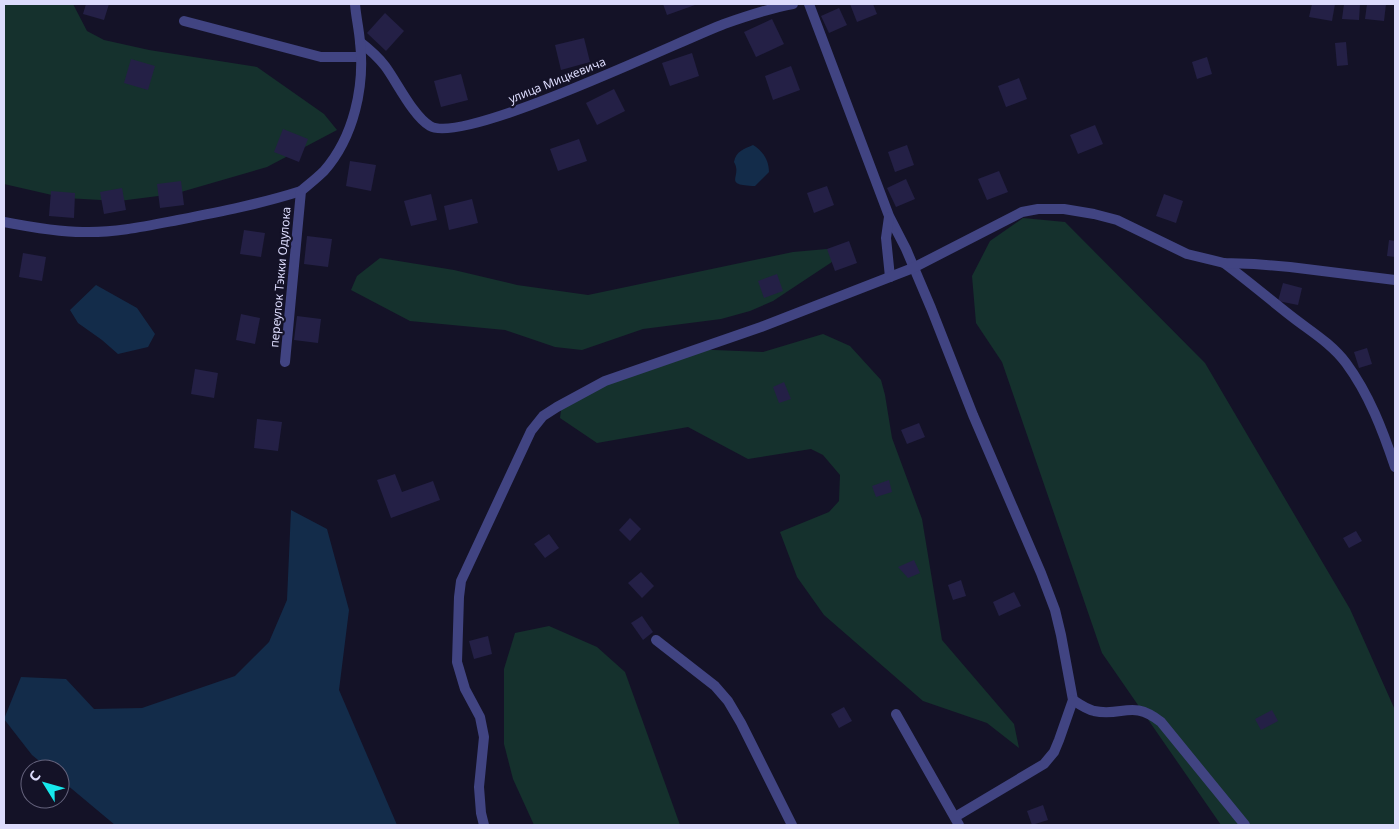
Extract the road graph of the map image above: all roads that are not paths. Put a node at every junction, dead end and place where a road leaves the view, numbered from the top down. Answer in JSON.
{"nodes":[{"id":1,"x":356,"y":4,"type":"edge"},
{"id":2,"x":793,"y":4,"type":"edge"},
{"id":3,"x":809,"y":4,"type":"edge"},
{"id":4,"x":184,"y":20,"type":"dead end"},
{"id":5,"x":360,"y":42,"type":"junction"},
{"id":6,"x":360,"y":57,"type":"junction"},
{"id":7,"x":301,"y":191,"type":"junction"},
{"id":8,"x":889,"y":216,"type":"junction"},
{"id":9,"x":4,"y":222,"type":"edge"},
{"id":10,"x":1224,"y":263,"type":"junction"},
{"id":11,"x":914,"y":268,"type":"junction"},
{"id":12,"x":890,"y":277,"type":"junction"},
{"id":13,"x":1395,"y":280,"type":"edge"},
{"id":14,"x":285,"y":362,"type":"dead end"},
{"id":15,"x":1395,"y":467,"type":"edge"},
{"id":16,"x":656,"y":640,"type":"dead end"},
{"id":17,"x":1073,"y":700,"type":"junction"},
{"id":18,"x":896,"y":714,"type":"dead end"},
{"id":19,"x":957,"y":821,"type":"edge"},
{"id":20,"x":484,"y":825,"type":"edge"},
{"id":21,"x":792,"y":825,"type":"edge"},
{"id":22,"x":1245,"y":825,"type":"edge"}],
"edges":[{"from":1,"to":5,"type":"street","name":"переулок Тэкки Одулока"},
{"from":2,"to":5,"type":"street","name":"улица Мицкевича"},
{"from":3,"to":8,"type":"street"},
{"from":4,"to":6,"type":"street"},
{"from":5,"to":6,"type":"street","name":"переулок Тэкки Одулока"},
{"from":6,"to":7,"type":"street","name":"переулок Тэкки Одулока"},
{"from":7,"to":9,"type":"street"},
{"from":7,"to":14,"type":"street","name":"переулок Тэкки Одулока"},
{"from":8,"to":11,"type":"street"},
{"from":8,"to":12,"type":"street"},
{"from":10,"to":11,"type":"street"},
{"from":10,"to":13,"type":"street"},
{"from":10,"to":15,"type":"street"},
{"from":11,"to":12,"type":"street"},
{"from":11,"to":17,"type":"street"},
{"from":12,"to":20,"type":"street"},
{"from":16,"to":21,"type":"street"},
{"from":17,"to":19,"type":"street"},
{"from":17,"to":22,"type":"street"},
{"from":18,"to":19,"type":"street"}]}
